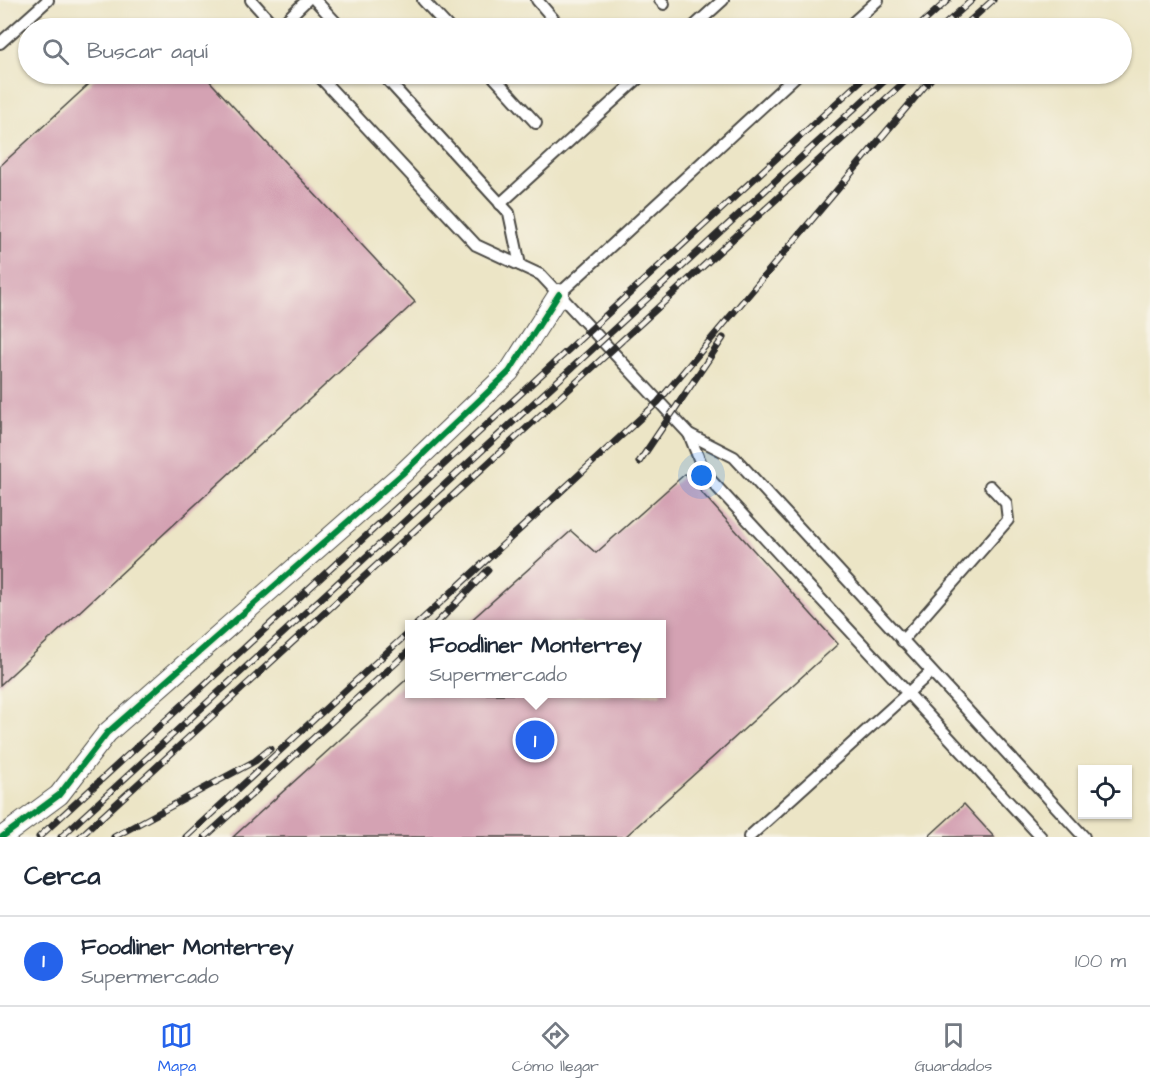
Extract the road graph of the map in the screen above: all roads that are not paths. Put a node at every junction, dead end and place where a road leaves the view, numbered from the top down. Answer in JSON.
{"nodes":[{"id":1,"x":48,"y":0,"type":"edge"},
{"id":2,"x":251,"y":0,"type":"edge"},
{"id":3,"x":307,"y":0,"type":"edge"},
{"id":4,"x":315,"y":0,"type":"edge"},
{"id":5,"x":423,"y":0,"type":"edge"},
{"id":6,"x":537,"y":0,"type":"edge"},
{"id":7,"x":723,"y":0,"type":"edge"},
{"id":8,"x":878,"y":0,"type":"edge"},
{"id":9,"x":28,"y":18,"type":"edge"},
{"id":10,"x":268,"y":18,"type":"edge"},
{"id":11,"x":288,"y":18,"type":"edge"},
{"id":12,"x":332,"y":18,"type":"edge"},
{"id":13,"x":440,"y":18,"type":"edge"},
{"id":14,"x":552,"y":18,"type":"edge"},
{"id":15,"x":703,"y":18,"type":"edge"},
{"id":16,"x":858,"y":18,"type":"edge"},
{"id":17,"x":18,"y":28,"type":"edge"},
{"id":18,"x":0,"y":44,"type":"edge"},
{"id":19,"x":326,"y":84,"type":"edge"},
{"id":20,"x":391,"y":84,"type":"edge"},
{"id":21,"x":500,"y":84,"type":"edge"},
{"id":22,"x":632,"y":84,"type":"edge"},
{"id":23,"x":787,"y":84,"type":"edge"},
{"id":24,"x":536,"y":123,"type":"dead end"},
{"id":25,"x":500,"y":204,"type":"junction"},
{"id":26,"x":520,"y":265,"type":"junction"},
{"id":27,"x":559,"y":294,"type":"junction"},
{"id":28,"x":689,"y":434,"type":"junction"},
{"id":29,"x":990,"y":486,"type":"dead end"},
{"id":30,"x":902,"y":641,"type":"junction"},
{"id":31,"x":931,"y":672,"type":"junction"},
{"id":32,"x":908,"y":694,"type":"junction"},
{"id":33,"x":2,"y":837,"type":"edge"},
{"id":34,"x":749,"y":837,"type":"edge"},
{"id":35,"x":1041,"y":837,"type":"edge"},
{"id":36,"x":1084,"y":837,"type":"edge"}],
"edges":[{"from":1,"to":9,"type":"lane"},
{"from":2,"to":10,"type":"lane"},
{"from":3,"to":11,"type":"lane"},
{"from":4,"to":12,"type":"lane"},
{"from":5,"to":13,"type":"lane"},
{"from":6,"to":14,"type":"lane"},
{"from":7,"to":15,"type":"lane"},
{"from":8,"to":16,"type":"lane"},
{"from":17,"to":18,"type":"lane"},
{"from":19,"to":26,"type":"lane"},
{"from":20,"to":25,"type":"lane"},
{"from":21,"to":24,"type":"lane"},
{"from":22,"to":25,"type":"lane"},
{"from":23,"to":27,"type":"lane"},
{"from":25,"to":26,"type":"lane"},
{"from":26,"to":27,"type":"lane"},
{"from":27,"to":28,"type":"lane"},
{"from":27,"to":33,"type":"street"},
{"from":28,"to":30,"type":"lane"},
{"from":28,"to":32,"type":"lane"},
{"from":29,"to":30,"type":"lane"},
{"from":30,"to":31,"type":"lane"},
{"from":31,"to":32,"type":"lane"},
{"from":31,"to":36,"type":"lane"},
{"from":32,"to":34,"type":"lane"},
{"from":32,"to":35,"type":"lane"}]}
